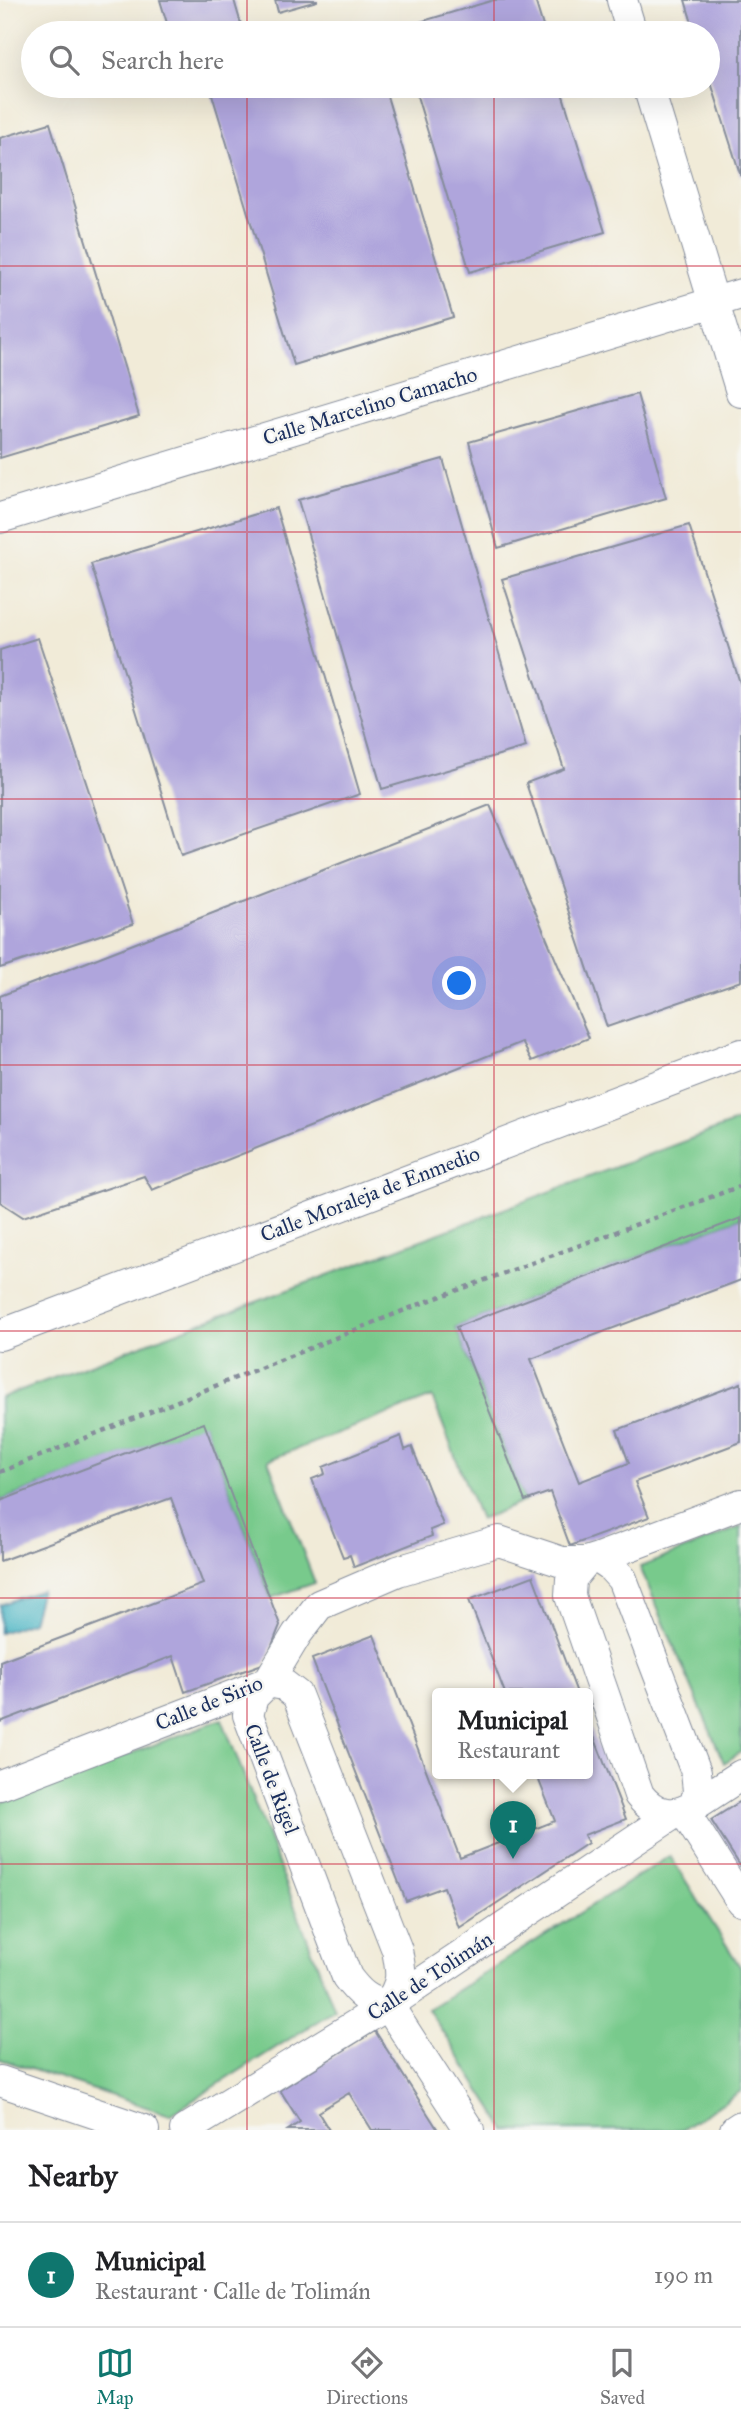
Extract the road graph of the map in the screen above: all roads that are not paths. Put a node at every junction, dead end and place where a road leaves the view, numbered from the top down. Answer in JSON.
{"nodes":[{"id":1,"x":622,"y":0,"type":"edge"},
{"id":2,"x":628,"y":21,"type":"edge"},
{"id":3,"x":652,"y":98,"type":"edge"},
{"id":4,"x":741,"y":294,"type":"edge"},
{"id":5,"x":713,"y":303,"type":"junction"},
{"id":6,"x":741,"y":392,"type":"edge"},
{"id":7,"x":0,"y":518,"type":"edge"},
{"id":8,"x":741,"y":1054,"type":"edge"},
{"id":9,"x":0,"y":1335,"type":"edge"},
{"id":10,"x":741,"y":1504,"type":"edge"},
{"id":11,"x":591,"y":1560,"type":"junction"},
{"id":12,"x":268,"y":1682,"type":"junction"},
{"id":13,"x":741,"y":1775,"type":"edge"},
{"id":14,"x":0,"y":1785,"type":"edge"},
{"id":15,"x":684,"y":1810,"type":"junction"},
{"id":16,"x":741,"y":1900,"type":"edge"},
{"id":17,"x":388,"y":2005,"type":"junction"},
{"id":18,"x":0,"y":2081,"type":"edge"},
{"id":19,"x":741,"y":2126,"type":"edge"},
{"id":20,"x":144,"y":2130,"type":"edge"},
{"id":21,"x":185,"y":2130,"type":"edge"},
{"id":22,"x":469,"y":2130,"type":"edge"},
{"id":23,"x":735,"y":2130,"type":"edge"}],
"edges":[{"from":1,"to":2,"type":"street"},
{"from":3,"to":5,"type":"street"},
{"from":4,"to":5,"type":"street","name":"Calle Marcelino Camacho"},
{"from":5,"to":6,"type":"street"},
{"from":5,"to":7,"type":"street","name":"Calle Marcelino Camacho"},
{"from":8,"to":9,"type":"street","name":"Calle Moraleja de Enmedio"},
{"from":10,"to":11,"type":"street","name":"Calle de Sirio"},
{"from":11,"to":12,"type":"street","name":"Calle de Sirio"},
{"from":11,"to":15,"type":"street"},
{"from":11,"to":15,"type":"street"},
{"from":12,"to":14,"type":"street","name":"Calle de Sirio"},
{"from":12,"to":17,"type":"street"},
{"from":12,"to":17,"type":"street","name":"Calle de Rigel"},
{"from":13,"to":15,"type":"street","name":"Calle de Tolimán"},
{"from":15,"to":16,"type":"street"},
{"from":15,"to":17,"type":"street","name":"Calle de Tolimán"},
{"from":17,"to":21,"type":"street","name":"Calle de Tolimán"},
{"from":17,"to":22,"type":"street"},
{"from":18,"to":20,"type":"street"},
{"from":19,"to":23,"type":"street"}]}
